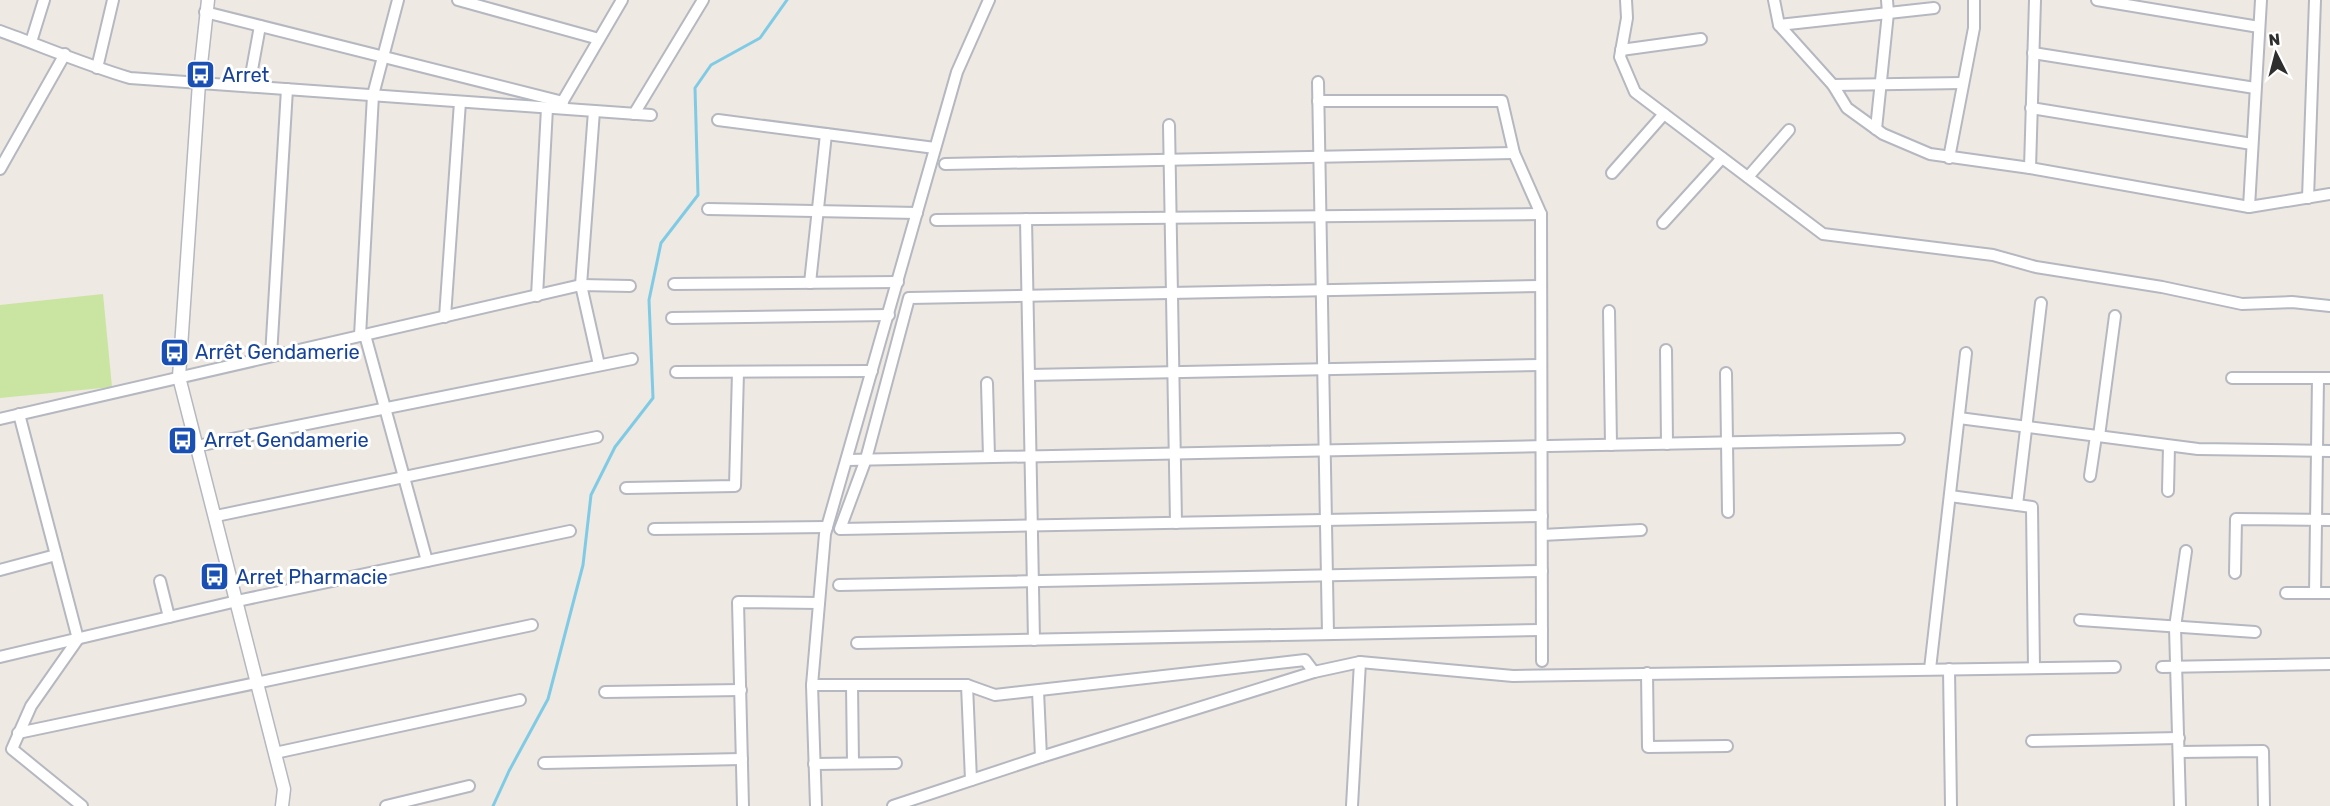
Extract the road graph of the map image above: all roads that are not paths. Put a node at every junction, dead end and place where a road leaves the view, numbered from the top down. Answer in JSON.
{"nodes":[{"id":1,"x":44,"y":0,"type":"edge"},
{"id":2,"x":112,"y":0,"type":"edge"},
{"id":3,"x":398,"y":0,"type":"edge"},
{"id":4,"x":458,"y":0,"type":"edge"},
{"id":5,"x":622,"y":0,"type":"edge"},
{"id":6,"x":703,"y":0,"type":"edge"},
{"id":7,"x":989,"y":0,"type":"edge"},
{"id":8,"x":1626,"y":0,"type":"edge"},
{"id":9,"x":1774,"y":0,"type":"edge"},
{"id":10,"x":1887,"y":0,"type":"edge"},
{"id":11,"x":1974,"y":0,"type":"edge"},
{"id":12,"x":2034,"y":0,"type":"edge"},
{"id":13,"x":2097,"y":0,"type":"edge"},
{"id":14,"x":2260,"y":0,"type":"edge"},
{"id":15,"x":2315,"y":0,"type":"edge"},
{"id":16,"x":207,"y":6,"type":"edge"},
{"id":17,"x":1934,"y":8,"type":"dead end"},
{"id":18,"x":1888,"y":13,"type":"junction"},
{"id":19,"x":1779,"y":25,"type":"junction"},
{"id":20,"x":260,"y":26,"type":"junction"},
{"id":21,"x":2259,"y":27,"type":"junction"},
{"id":22,"x":0,"y":31,"type":"edge"},
{"id":23,"x":599,"y":39,"type":"junction"},
{"id":24,"x":1701,"y":39,"type":"dead end"},
{"id":25,"x":31,"y":42,"type":"junction"},
{"id":26,"x":1621,"y":50,"type":"junction"},
{"id":27,"x":2033,"y":53,"type":"junction"},
{"id":28,"x":65,"y":54,"type":"junction"},
{"id":29,"x":383,"y":57,"type":"junction"},
{"id":30,"x":97,"y":68,"type":"junction"},
{"id":31,"x":1318,"y":81,"type":"dead end"},
{"id":32,"x":199,"y":83,"type":"junction"},
{"id":33,"x":1963,"y":83,"type":"junction"},
{"id":34,"x":1880,"y":84,"type":"junction"},
{"id":35,"x":1833,"y":85,"type":"junction"},
{"id":36,"x":249,"y":86,"type":"junction"},
{"id":37,"x":2255,"y":88,"type":"junction"},
{"id":38,"x":287,"y":89,"type":"junction"},
{"id":39,"x":373,"y":95,"type":"junction"},
{"id":40,"x":1318,"y":101,"type":"junction"},
{"id":41,"x":460,"y":102,"type":"junction"},
{"id":42,"x":561,"y":105,"type":"junction"},
{"id":43,"x":547,"y":108,"type":"junction"},
{"id":44,"x":2031,"y":108,"type":"junction"},
{"id":45,"x":594,"y":111,"type":"junction"},
{"id":46,"x":634,"y":114,"type":"junction"},
{"id":47,"x":1664,"y":114,"type":"junction"},
{"id":48,"x":651,"y":115,"type":"dead end"},
{"id":49,"x":718,"y":120,"type":"dead end"},
{"id":50,"x":1169,"y":124,"type":"dead end"},
{"id":51,"x":1876,"y":129,"type":"junction"},
{"id":52,"x":1789,"y":130,"type":"dead end"},
{"id":53,"x":826,"y":134,"type":"junction"},
{"id":54,"x":2252,"y":144,"type":"junction"},
{"id":55,"x":935,"y":148,"type":"junction"},
{"id":56,"x":1514,"y":153,"type":"junction"},
{"id":57,"x":1319,"y":157,"type":"junction"},
{"id":58,"x":1722,"y":158,"type":"junction"},
{"id":59,"x":1949,"y":158,"type":"junction"},
{"id":60,"x":1169,"y":160,"type":"junction"},
{"id":61,"x":945,"y":164,"type":"dead end"},
{"id":62,"x":2030,"y":168,"type":"junction"},
{"id":63,"x":0,"y":169,"type":"edge"},
{"id":64,"x":1612,"y":173,"type":"dead end"},
{"id":65,"x":1748,"y":177,"type":"junction"},
{"id":66,"x":2330,"y":194,"type":"edge"},
{"id":67,"x":2308,"y":198,"type":"junction"},
{"id":68,"x":2249,"y":207,"type":"junction"},
{"id":69,"x":708,"y":209,"type":"dead end"},
{"id":70,"x":817,"y":211,"type":"junction"},
{"id":71,"x":917,"y":213,"type":"junction"},
{"id":72,"x":1541,"y":214,"type":"junction"},
{"id":73,"x":1320,"y":216,"type":"junction"},
{"id":74,"x":1170,"y":218,"type":"junction"},
{"id":75,"x":1026,"y":219,"type":"junction"},
{"id":76,"x":936,"y":220,"type":"dead end"},
{"id":77,"x":1663,"y":223,"type":"dead end"},
{"id":78,"x":898,"y":282,"type":"junction"},
{"id":79,"x":810,"y":283,"type":"junction"},
{"id":80,"x":674,"y":284,"type":"dead end"},
{"id":81,"x":581,"y":285,"type":"junction"},
{"id":82,"x":630,"y":286,"type":"dead end"},
{"id":83,"x":1541,"y":286,"type":"junction"},
{"id":84,"x":1322,"y":290,"type":"junction"},
{"id":85,"x":1172,"y":293,"type":"junction"},
{"id":86,"x":537,"y":296,"type":"junction"},
{"id":87,"x":1028,"y":296,"type":"junction"},
{"id":88,"x":2041,"y":303,"type":"dead end"},
{"id":89,"x":2330,"y":306,"type":"edge"},
{"id":90,"x":1610,"y":311,"type":"dead end"},
{"id":91,"x":888,"y":315,"type":"junction"},
{"id":92,"x":2115,"y":315,"type":"dead end"},
{"id":93,"x":445,"y":316,"type":"junction"},
{"id":94,"x":672,"y":318,"type":"dead end"},
{"id":95,"x":362,"y":335,"type":"junction"},
{"id":96,"x":1666,"y":350,"type":"dead end"},
{"id":97,"x":1966,"y":353,"type":"dead end"},
{"id":98,"x":271,"y":356,"type":"junction"},
{"id":99,"x":632,"y":358,"type":"dead end"},
{"id":100,"x":599,"y":365,"type":"junction"},
{"id":101,"x":1541,"y":365,"type":"junction"},
{"id":102,"x":1323,"y":369,"type":"junction"},
{"id":103,"x":872,"y":371,"type":"junction"},
{"id":104,"x":676,"y":372,"type":"dead end"},
{"id":105,"x":738,"y":372,"type":"junction"},
{"id":106,"x":1173,"y":372,"type":"junction"},
{"id":107,"x":1726,"y":373,"type":"dead end"},
{"id":108,"x":1029,"y":375,"type":"junction"},
{"id":109,"x":179,"y":377,"type":"junction"},
{"id":110,"x":2232,"y":378,"type":"dead end"},
{"id":111,"x":2324,"y":378,"type":"edge"},
{"id":112,"x":987,"y":383,"type":"dead end"},
{"id":113,"x":385,"y":408,"type":"junction"},
{"id":114,"x":19,"y":414,"type":"junction"},
{"id":115,"x":1959,"y":418,"type":"junction"},
{"id":116,"x":0,"y":419,"type":"edge"},
{"id":117,"x":2026,"y":427,"type":"junction"},
{"id":118,"x":2097,"y":436,"type":"junction"},
{"id":119,"x":597,"y":437,"type":"dead end"},
{"id":120,"x":1899,"y":440,"type":"dead end"},
{"id":121,"x":1727,"y":443,"type":"junction"},
{"id":122,"x":1667,"y":444,"type":"junction"},
{"id":123,"x":1611,"y":445,"type":"junction"},
{"id":124,"x":197,"y":446,"type":"junction"},
{"id":125,"x":1542,"y":446,"type":"junction"},
{"id":126,"x":2169,"y":446,"type":"junction"},
{"id":127,"x":1324,"y":450,"type":"junction"},
{"id":128,"x":2317,"y":451,"type":"junction"},
{"id":129,"x":2330,"y":452,"type":"edge"},
{"id":130,"x":1174,"y":453,"type":"junction"},
{"id":131,"x":1030,"y":456,"type":"junction"},
{"id":132,"x":989,"y":457,"type":"junction"},
{"id":133,"x":866,"y":459,"type":"junction"},
{"id":134,"x":848,"y":460,"type":"junction"},
{"id":135,"x":404,"y":477,"type":"junction"},
{"id":136,"x":2090,"y":477,"type":"dead end"},
{"id":137,"x":626,"y":488,"type":"dead end"},
{"id":138,"x":2168,"y":491,"type":"dead end"},
{"id":139,"x":1950,"y":496,"type":"junction"},
{"id":140,"x":2017,"y":505,"type":"junction"},
{"id":141,"x":1728,"y":512,"type":"dead end"},
{"id":142,"x":216,"y":516,"type":"junction"},
{"id":143,"x":1542,"y":516,"type":"junction"},
{"id":144,"x":1326,"y":520,"type":"junction"},
{"id":145,"x":2316,"y":520,"type":"junction"},
{"id":146,"x":2330,"y":520,"type":"edge"},
{"id":147,"x":1176,"y":523,"type":"junction"},
{"id":148,"x":1032,"y":526,"type":"junction"},
{"id":149,"x":827,"y":527,"type":"junction"},
{"id":150,"x":654,"y":529,"type":"dead end"},
{"id":151,"x":1641,"y":530,"type":"dead end"},
{"id":152,"x":570,"y":531,"type":"dead end"},
{"id":153,"x":1542,"y":535,"type":"junction"},
{"id":154,"x":2186,"y":551,"type":"dead end"},
{"id":155,"x":56,"y":555,"type":"junction"},
{"id":156,"x":427,"y":561,"type":"junction"},
{"id":157,"x":0,"y":570,"type":"edge"},
{"id":158,"x":1542,"y":571,"type":"junction"},
{"id":159,"x":2235,"y":573,"type":"dead end"},
{"id":160,"x":1327,"y":575,"type":"junction"},
{"id":161,"x":160,"y":581,"type":"dead end"},
{"id":162,"x":1033,"y":581,"type":"junction"},
{"id":163,"x":839,"y":585,"type":"dead end"},
{"id":164,"x":2314,"y":593,"type":"junction"},
{"id":165,"x":2330,"y":593,"type":"edge"},
{"id":166,"x":2286,"y":594,"type":"dead end"},
{"id":167,"x":237,"y":600,"type":"junction"},
{"id":168,"x":819,"y":603,"type":"junction"},
{"id":169,"x":169,"y":617,"type":"junction"},
{"id":170,"x":2080,"y":620,"type":"dead end"},
{"id":171,"x":532,"y":625,"type":"dead end"},
{"id":172,"x":2175,"y":627,"type":"junction"},
{"id":173,"x":1542,"y":630,"type":"junction"},
{"id":174,"x":2255,"y":632,"type":"dead end"},
{"id":175,"x":1328,"y":634,"type":"junction"},
{"id":176,"x":78,"y":639,"type":"junction"},
{"id":177,"x":1034,"y":640,"type":"junction"},
{"id":178,"x":857,"y":643,"type":"dead end"},
{"id":179,"x":0,"y":657,"type":"edge"},
{"id":180,"x":1542,"y":661,"type":"dead end"},
{"id":181,"x":1360,"y":662,"type":"junction"},
{"id":182,"x":2330,"y":664,"type":"edge"},
{"id":183,"x":2115,"y":666,"type":"dead end"},
{"id":184,"x":2162,"y":667,"type":"dead end"},
{"id":185,"x":2177,"y":667,"type":"junction"},
{"id":186,"x":2034,"y":668,"type":"junction"},
{"id":187,"x":1930,"y":669,"type":"junction"},
{"id":188,"x":1949,"y":669,"type":"junction"},
{"id":189,"x":1314,"y":672,"type":"junction"},
{"id":190,"x":1647,"y":674,"type":"junction"},
{"id":191,"x":257,"y":683,"type":"junction"},
{"id":192,"x":852,"y":685,"type":"junction"},
{"id":193,"x":967,"y":685,"type":"junction"},
{"id":194,"x":812,"y":686,"type":"junction"},
{"id":195,"x":741,"y":690,"type":"junction"},
{"id":196,"x":1038,"y":691,"type":"junction"},
{"id":197,"x":605,"y":692,"type":"dead end"},
{"id":198,"x":520,"y":700,"type":"dead end"},
{"id":199,"x":18,"y":733,"type":"junction"},
{"id":200,"x":2179,"y":738,"type":"junction"},
{"id":201,"x":2032,"y":741,"type":"dead end"},
{"id":202,"x":1727,"y":746,"type":"dead end"},
{"id":203,"x":2179,"y":752,"type":"junction"},
{"id":204,"x":275,"y":753,"type":"junction"},
{"id":205,"x":1041,"y":757,"type":"junction"},
{"id":206,"x":742,"y":759,"type":"junction"},
{"id":207,"x":544,"y":763,"type":"dead end"},
{"id":208,"x":853,"y":763,"type":"junction"},
{"id":209,"x":896,"y":763,"type":"dead end"},
{"id":210,"x":814,"y":764,"type":"junction"},
{"id":211,"x":971,"y":780,"type":"junction"},
{"id":212,"x":469,"y":786,"type":"dead end"},
{"id":213,"x":438,"y":794,"type":"junction"},
{"id":214,"x":82,"y":806,"type":"edge"},
{"id":215,"x":282,"y":806,"type":"edge"},
{"id":216,"x":386,"y":806,"type":"edge"},
{"id":217,"x":433,"y":806,"type":"edge"},
{"id":218,"x":743,"y":806,"type":"edge"},
{"id":219,"x":816,"y":806,"type":"edge"},
{"id":220,"x":892,"y":806,"type":"edge"},
{"id":221,"x":1352,"y":806,"type":"edge"},
{"id":222,"x":1951,"y":806,"type":"edge"},
{"id":223,"x":2180,"y":806,"type":"edge"},
{"id":224,"x":2264,"y":806,"type":"edge"}],
"edges":[{"from":1,"to":25,"type":"street"},
{"from":2,"to":30,"type":"street"},
{"from":3,"to":29,"type":"street"},
{"from":4,"to":23,"type":"street"},
{"from":5,"to":23,"type":"street"},
{"from":6,"to":46,"type":"street"},
{"from":7,"to":55,"type":"street"},
{"from":8,"to":26,"type":"street"},
{"from":9,"to":19,"type":"street"},
{"from":10,"to":18,"type":"street"},
{"from":11,"to":33,"type":"street"},
{"from":12,"to":27,"type":"street"},
{"from":13,"to":21,"type":"street"},
{"from":14,"to":21,"type":"street"},
{"from":15,"to":67,"type":"street"},
{"from":16,"to":20,"type":"street"},
{"from":16,"to":32,"type":"street"},
{"from":17,"to":18,"type":"street"},
{"from":18,"to":19,"type":"street"},
{"from":18,"to":34,"type":"street"},
{"from":19,"to":35,"type":"street"},
{"from":20,"to":29,"type":"street"},
{"from":20,"to":36,"type":"street"},
{"from":21,"to":37,"type":"street"},
{"from":22,"to":25,"type":"street"},
{"from":23,"to":42,"type":"street"},
{"from":24,"to":26,"type":"street"},
{"from":25,"to":28,"type":"street"},
{"from":26,"to":47,"type":"street"},
{"from":27,"to":37,"type":"street"},
{"from":27,"to":44,"type":"street"},
{"from":28,"to":30,"type":"street"},
{"from":28,"to":63,"type":"street"},
{"from":29,"to":39,"type":"street"},
{"from":29,"to":42,"type":"street"},
{"from":30,"to":32,"type":"street"},
{"from":31,"to":40,"type":"street"},
{"from":32,"to":36,"type":"street"},
{"from":32,"to":109,"type":"street"},
{"from":33,"to":34,"type":"street"},
{"from":33,"to":59,"type":"street"},
{"from":34,"to":35,"type":"street"},
{"from":34,"to":51,"type":"street"},
{"from":35,"to":51,"type":"street"},
{"from":36,"to":38,"type":"street"},
{"from":37,"to":54,"type":"street"},
{"from":38,"to":39,"type":"street"},
{"from":38,"to":98,"type":"street"},
{"from":39,"to":41,"type":"street"},
{"from":39,"to":95,"type":"street"},
{"from":40,"to":56,"type":"street"},
{"from":40,"to":57,"type":"street"},
{"from":41,"to":43,"type":"street"},
{"from":41,"to":93,"type":"street"},
{"from":42,"to":43,"type":"street"},
{"from":42,"to":45,"type":"street"},
{"from":43,"to":86,"type":"street"},
{"from":44,"to":54,"type":"street"},
{"from":44,"to":62,"type":"street"},
{"from":45,"to":46,"type":"street"},
{"from":45,"to":81,"type":"street"},
{"from":46,"to":48,"type":"street"},
{"from":47,"to":58,"type":"street"},
{"from":47,"to":64,"type":"street"},
{"from":49,"to":53,"type":"street"},
{"from":50,"to":60,"type":"street"},
{"from":51,"to":59,"type":"street"},
{"from":52,"to":65,"type":"street"},
{"from":53,"to":55,"type":"street"},
{"from":53,"to":70,"type":"street"},
{"from":54,"to":68,"type":"street"},
{"from":55,"to":71,"type":"street"},
{"from":56,"to":57,"type":"street"},
{"from":56,"to":72,"type":"street"},
{"from":57,"to":60,"type":"street"},
{"from":57,"to":73,"type":"street"},
{"from":58,"to":65,"type":"street"},
{"from":58,"to":77,"type":"street"},
{"from":59,"to":62,"type":"street"},
{"from":60,"to":61,"type":"street"},
{"from":60,"to":74,"type":"street"},
{"from":62,"to":68,"type":"street"},
{"from":65,"to":89,"type":"street"},
{"from":66,"to":67,"type":"street"},
{"from":67,"to":68,"type":"street"},
{"from":69,"to":70,"type":"street"},
{"from":70,"to":71,"type":"street"},
{"from":70,"to":79,"type":"street"},
{"from":71,"to":78,"type":"street"},
{"from":72,"to":73,"type":"street"},
{"from":72,"to":83,"type":"street"},
{"from":73,"to":74,"type":"street"},
{"from":73,"to":84,"type":"street"},
{"from":74,"to":75,"type":"street"},
{"from":74,"to":85,"type":"street"},
{"from":75,"to":76,"type":"street"},
{"from":75,"to":87,"type":"street"},
{"from":78,"to":79,"type":"street"},
{"from":78,"to":91,"type":"street"},
{"from":79,"to":80,"type":"street"},
{"from":81,"to":82,"type":"street"},
{"from":81,"to":86,"type":"street"},
{"from":81,"to":100,"type":"street"},
{"from":83,"to":84,"type":"street"},
{"from":83,"to":101,"type":"street"},
{"from":84,"to":85,"type":"street"},
{"from":84,"to":102,"type":"street"},
{"from":85,"to":87,"type":"street"},
{"from":85,"to":106,"type":"street"},
{"from":86,"to":93,"type":"street"},
{"from":87,"to":108,"type":"street"},
{"from":87,"to":133,"type":"street"},
{"from":88,"to":117,"type":"street"},
{"from":90,"to":123,"type":"street"},
{"from":91,"to":94,"type":"street"},
{"from":91,"to":103,"type":"street"},
{"from":92,"to":118,"type":"street"},
{"from":93,"to":95,"type":"street"},
{"from":95,"to":98,"type":"street"},
{"from":95,"to":113,"type":"street"},
{"from":96,"to":122,"type":"street"},
{"from":97,"to":115,"type":"street"},
{"from":98,"to":109,"type":"street"},
{"from":99,"to":100,"type":"street"},
{"from":100,"to":113,"type":"street"},
{"from":101,"to":102,"type":"street"},
{"from":101,"to":125,"type":"street"},
{"from":102,"to":106,"type":"street"},
{"from":102,"to":127,"type":"street"},
{"from":103,"to":105,"type":"street"},
{"from":103,"to":134,"type":"street"},
{"from":104,"to":105,"type":"street"},
{"from":105,"to":137,"type":"street"},
{"from":106,"to":108,"type":"street"},
{"from":106,"to":130,"type":"street"},
{"from":107,"to":121,"type":"street"},
{"from":108,"to":131,"type":"street"},
{"from":109,"to":114,"type":"street"},
{"from":109,"to":124,"type":"street"},
{"from":110,"to":111,"type":"street"},
{"from":111,"to":128,"type":"street"},
{"from":112,"to":132,"type":"street"},
{"from":113,"to":124,"type":"street"},
{"from":113,"to":135,"type":"street"},
{"from":114,"to":116,"type":"street"},
{"from":114,"to":155,"type":"street"},
{"from":115,"to":117,"type":"street"},
{"from":115,"to":139,"type":"street"},
{"from":117,"to":118,"type":"street"},
{"from":117,"to":140,"type":"street"},
{"from":118,"to":126,"type":"street"},
{"from":118,"to":136,"type":"street"},
{"from":119,"to":135,"type":"street"},
{"from":120,"to":121,"type":"street"},
{"from":121,"to":122,"type":"street"},
{"from":121,"to":141,"type":"street"},
{"from":122,"to":123,"type":"street"},
{"from":123,"to":125,"type":"street"},
{"from":124,"to":142,"type":"street"},
{"from":125,"to":127,"type":"street"},
{"from":125,"to":143,"type":"street"},
{"from":126,"to":128,"type":"street"},
{"from":126,"to":138,"type":"street"},
{"from":127,"to":130,"type":"street"},
{"from":127,"to":144,"type":"street"},
{"from":128,"to":129,"type":"street"},
{"from":128,"to":145,"type":"street"},
{"from":130,"to":131,"type":"street"},
{"from":130,"to":147,"type":"street"},
{"from":131,"to":132,"type":"street"},
{"from":131,"to":148,"type":"street"},
{"from":132,"to":133,"type":"street"},
{"from":133,"to":134,"type":"street"},
{"from":133,"to":148,"type":"street"},
{"from":134,"to":149,"type":"street"},
{"from":135,"to":142,"type":"street"},
{"from":135,"to":156,"type":"street"},
{"from":139,"to":140,"type":"street"},
{"from":139,"to":187,"type":"street"},
{"from":140,"to":186,"type":"street"},
{"from":142,"to":167,"type":"street"},
{"from":143,"to":144,"type":"street"},
{"from":143,"to":153,"type":"street"},
{"from":144,"to":147,"type":"street"},
{"from":144,"to":160,"type":"street"},
{"from":145,"to":146,"type":"street"},
{"from":145,"to":159,"type":"street"},
{"from":145,"to":164,"type":"street"},
{"from":147,"to":148,"type":"street"},
{"from":148,"to":162,"type":"street"},
{"from":149,"to":150,"type":"street"},
{"from":149,"to":168,"type":"street"},
{"from":151,"to":153,"type":"street"},
{"from":152,"to":156,"type":"street"},
{"from":153,"to":158,"type":"street"},
{"from":154,"to":172,"type":"street"},
{"from":155,"to":157,"type":"street"},
{"from":155,"to":176,"type":"street"},
{"from":156,"to":167,"type":"street"},
{"from":158,"to":160,"type":"street"},
{"from":158,"to":173,"type":"street"},
{"from":160,"to":162,"type":"street"},
{"from":160,"to":175,"type":"street"},
{"from":161,"to":169,"type":"street"},
{"from":162,"to":163,"type":"street"},
{"from":162,"to":177,"type":"street"},
{"from":164,"to":165,"type":"street"},
{"from":164,"to":166,"type":"street"},
{"from":167,"to":169,"type":"street"},
{"from":167,"to":191,"type":"street"},
{"from":168,"to":194,"type":"street"},
{"from":168,"to":195,"type":"street"},
{"from":169,"to":176,"type":"street"},
{"from":170,"to":172,"type":"street"},
{"from":171,"to":191,"type":"street"},
{"from":172,"to":174,"type":"street"},
{"from":172,"to":185,"type":"street"},
{"from":173,"to":175,"type":"street"},
{"from":173,"to":180,"type":"street"},
{"from":175,"to":177,"type":"street"},
{"from":176,"to":179,"type":"street"},
{"from":176,"to":199,"type":"street"},
{"from":177,"to":178,"type":"street"},
{"from":181,"to":189,"type":"street"},
{"from":181,"to":190,"type":"street"},
{"from":181,"to":221,"type":"street"},
{"from":182,"to":185,"type":"street"},
{"from":183,"to":186,"type":"street"},
{"from":184,"to":185,"type":"street"},
{"from":185,"to":200,"type":"street"},
{"from":186,"to":188,"type":"street"},
{"from":187,"to":188,"type":"street"},
{"from":187,"to":190,"type":"street"},
{"from":188,"to":222,"type":"street"},
{"from":189,"to":196,"type":"street"},
{"from":189,"to":205,"type":"street"},
{"from":190,"to":202,"type":"street"},
{"from":191,"to":199,"type":"street"},
{"from":191,"to":204,"type":"street"},
{"from":192,"to":193,"type":"street"},
{"from":192,"to":194,"type":"street"},
{"from":192,"to":208,"type":"street"},
{"from":193,"to":196,"type":"street"},
{"from":193,"to":211,"type":"street"},
{"from":194,"to":210,"type":"street"},
{"from":195,"to":197,"type":"street"},
{"from":195,"to":206,"type":"street"},
{"from":196,"to":205,"type":"street"},
{"from":198,"to":204,"type":"street"},
{"from":199,"to":214,"type":"street"},
{"from":200,"to":201,"type":"street"},
{"from":200,"to":203,"type":"street"},
{"from":203,"to":223,"type":"street"},
{"from":203,"to":224,"type":"street"},
{"from":204,"to":215,"type":"street"},
{"from":205,"to":211,"type":"street"},
{"from":206,"to":207,"type":"street"},
{"from":206,"to":218,"type":"street"},
{"from":208,"to":209,"type":"street"},
{"from":208,"to":210,"type":"street"},
{"from":210,"to":219,"type":"street"},
{"from":211,"to":220,"type":"street"},
{"from":212,"to":213,"type":"street"},
{"from":213,"to":216,"type":"street"},
{"from":213,"to":217,"type":"street"}]}
